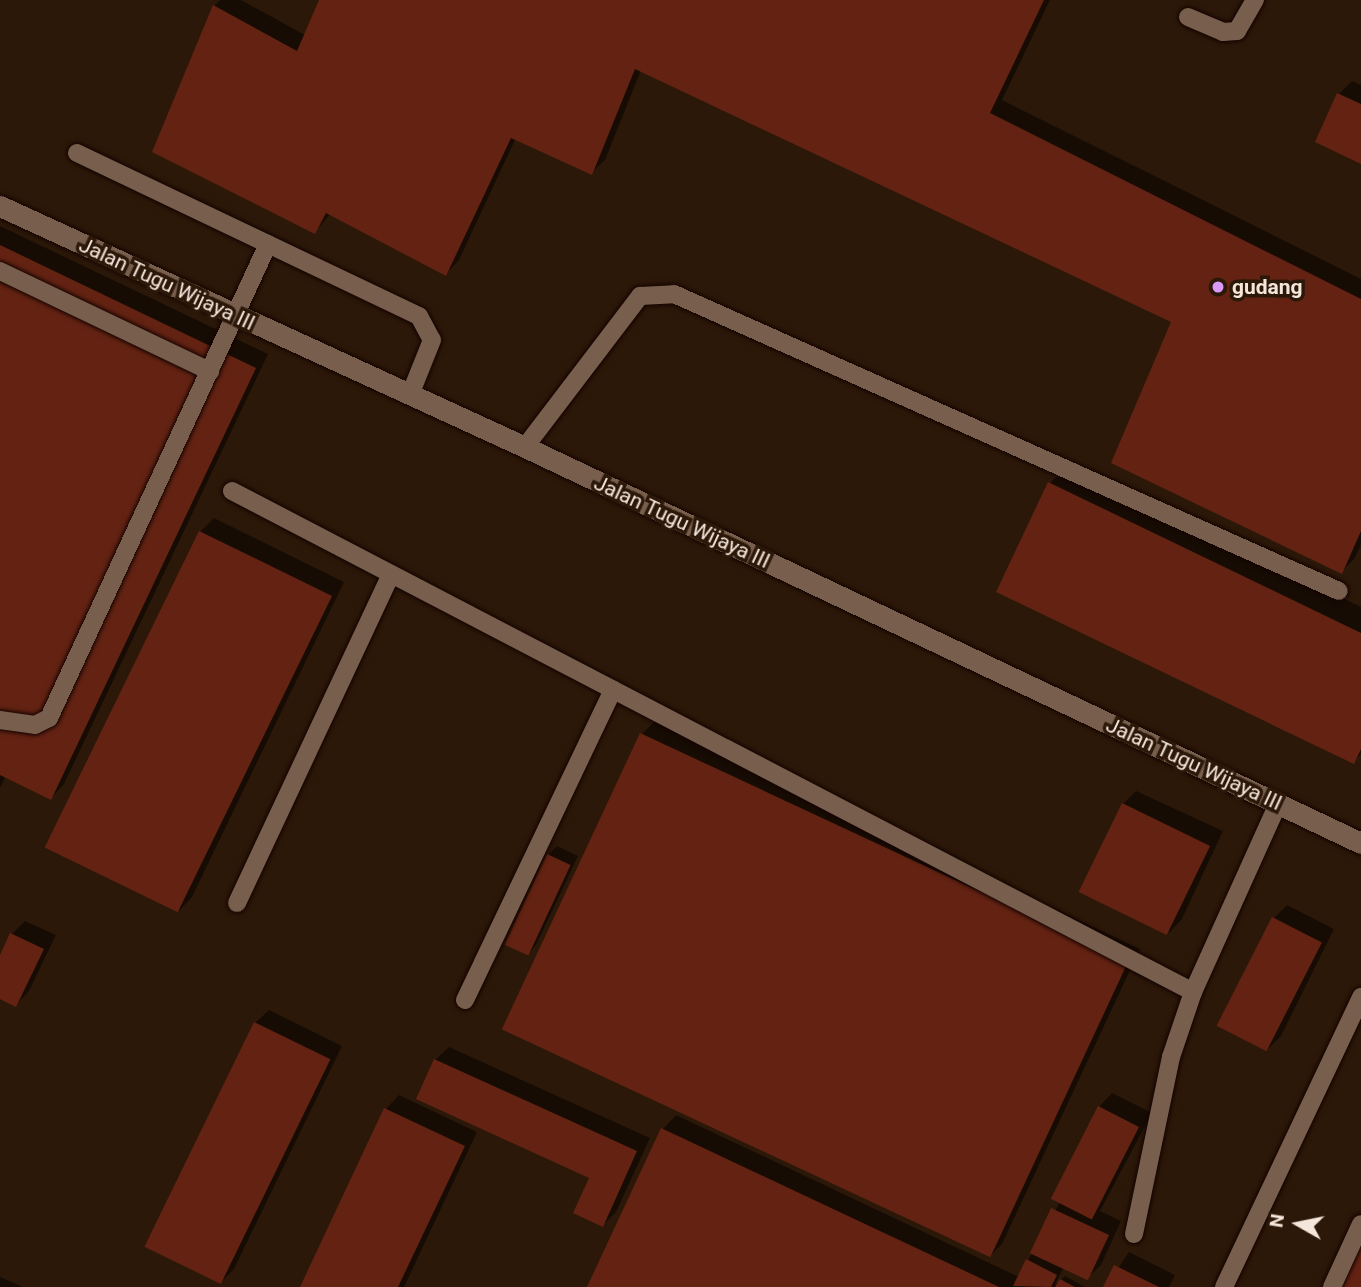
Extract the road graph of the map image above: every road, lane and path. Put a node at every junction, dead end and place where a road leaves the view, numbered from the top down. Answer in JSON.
{"nodes":[{"id":1,"x":1255,"y":0,"type":"edge"},
{"id":2,"x":1188,"y":17,"type":"dead end"},
{"id":3,"x":77,"y":153,"type":"dead end"},
{"id":4,"x":0,"y":206,"type":"edge"},
{"id":5,"x":268,"y":244,"type":"junction"},
{"id":6,"x":0,"y":271,"type":"edge"},
{"id":7,"x":236,"y":315,"type":"junction"},
{"id":8,"x":210,"y":371,"type":"junction"},
{"id":9,"x":410,"y":395,"type":"junction"},
{"id":10,"x":524,"y":447,"type":"junction"},
{"id":11,"x":232,"y":491,"type":"dead end"},
{"id":12,"x":391,"y":574,"type":"junction"},
{"id":13,"x":1339,"y":591,"type":"dead end"},
{"id":14,"x":613,"y":690,"type":"junction"},
{"id":15,"x":0,"y":720,"type":"edge"},
{"id":16,"x":1278,"y":804,"type":"junction"},
{"id":17,"x":1361,"y":843,"type":"edge"},
{"id":18,"x":237,"y":903,"type":"dead end"},
{"id":19,"x":1193,"y":992,"type":"junction"},
{"id":20,"x":1361,"y":996,"type":"edge"},
{"id":21,"x":465,"y":1000,"type":"dead end"},
{"id":22,"x":1361,"y":1224,"type":"edge"},
{"id":23,"x":1134,"y":1234,"type":"dead end"},
{"id":24,"x":1224,"y":1287,"type":"edge"},
{"id":25,"x":1332,"y":1287,"type":"edge"}],
"edges":[{"from":1,"to":2,"type":"lane"},
{"from":3,"to":5,"type":"lane"},
{"from":4,"to":7,"type":"street","name":"Jalan Tugu Wijaya III"},
{"from":5,"to":7,"type":"lane"},
{"from":5,"to":9,"type":"lane"},
{"from":6,"to":8,"type":"lane"},
{"from":7,"to":8,"type":"lane"},
{"from":7,"to":9,"type":"street","name":"Jalan Tugu Wijaya III"},
{"from":8,"to":15,"type":"lane"},
{"from":9,"to":10,"type":"street","name":"Jalan Tugu Wijaya III"},
{"from":10,"to":13,"type":"lane"},
{"from":10,"to":16,"type":"street","name":"Jalan Tugu Wijaya III"},
{"from":11,"to":12,"type":"lane"},
{"from":12,"to":14,"type":"lane"},
{"from":12,"to":18,"type":"lane"},
{"from":14,"to":19,"type":"lane"},
{"from":14,"to":21,"type":"lane"},
{"from":16,"to":17,"type":"street","name":"Jalan Tugu Wijaya III"},
{"from":16,"to":19,"type":"lane"},
{"from":19,"to":23,"type":"lane"},
{"from":20,"to":24,"type":"lane"},
{"from":22,"to":25,"type":"lane"}]}
